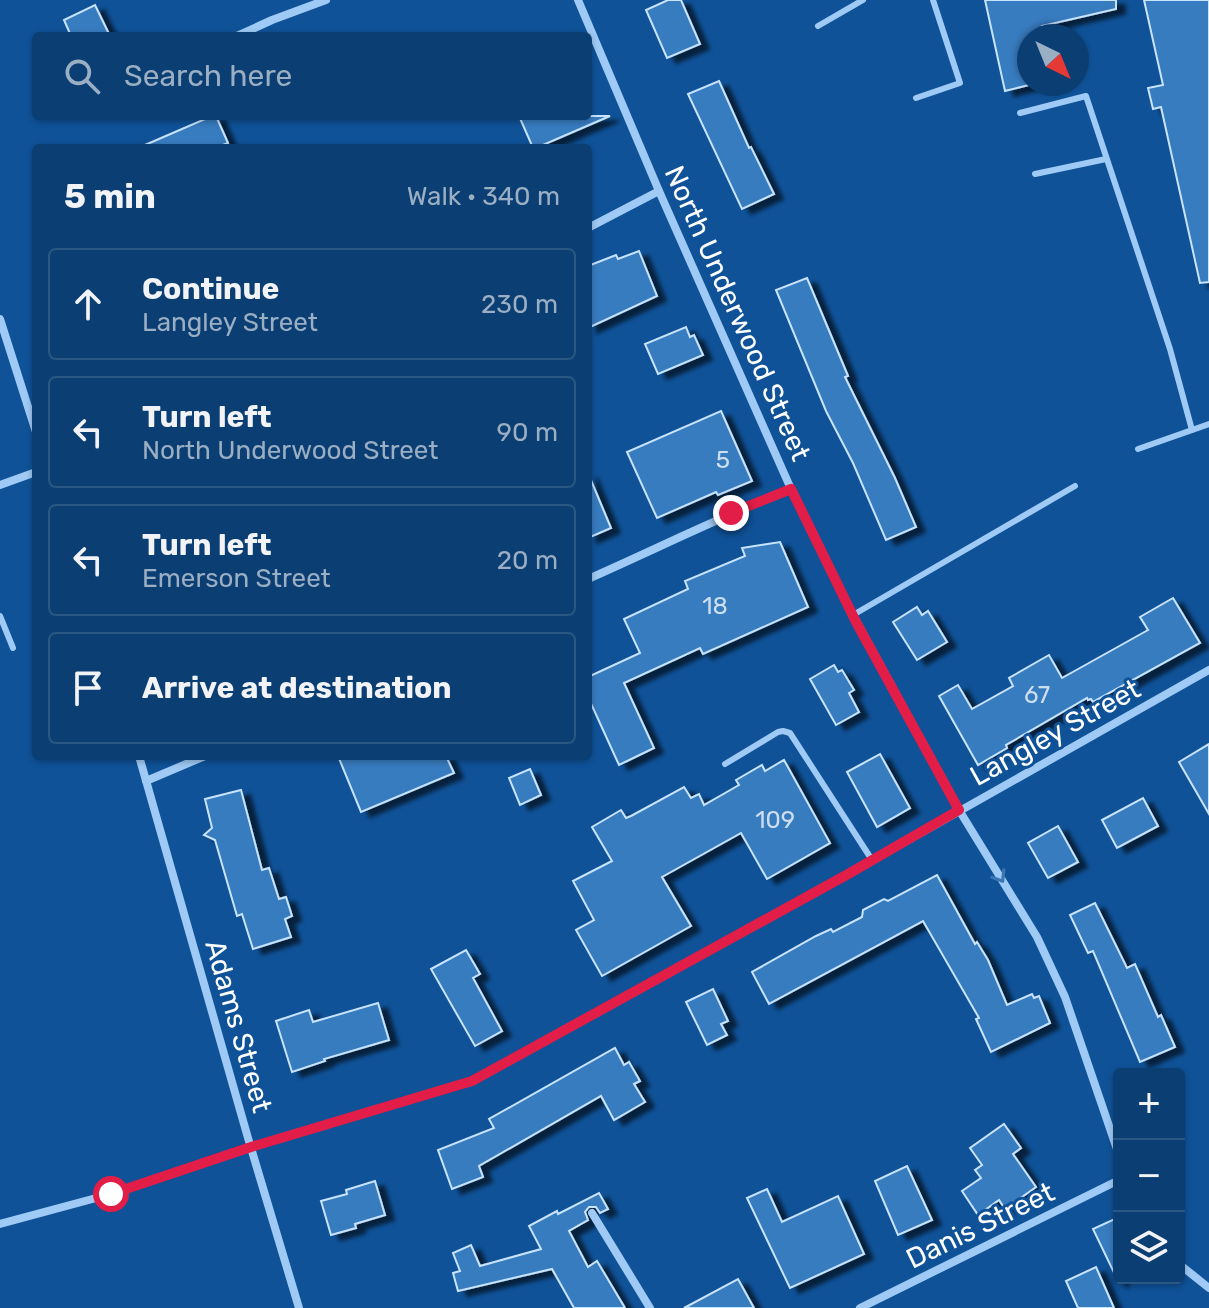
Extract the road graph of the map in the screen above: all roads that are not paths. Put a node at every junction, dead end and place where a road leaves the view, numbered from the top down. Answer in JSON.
{"nodes":[{"id":1,"x":326,"y":0,"type":"edge"},
{"id":2,"x":578,"y":0,"type":"edge"},
{"id":3,"x":863,"y":0,"type":"edge"},
{"id":4,"x":933,"y":0,"type":"edge"},
{"id":5,"x":818,"y":26,"type":"dead end"},
{"id":6,"x":246,"y":32,"type":"edge"},
{"id":7,"x":592,"y":32,"type":"edge"},
{"id":8,"x":592,"y":33,"type":"edge"},
{"id":9,"x":916,"y":98,"type":"dead end"},
{"id":10,"x":1020,"y":113,"type":"dead end"},
{"id":11,"x":1106,"y":159,"type":"junction"},
{"id":12,"x":1035,"y":174,"type":"dead end"},
{"id":13,"x":659,"y":191,"type":"junction"},
{"id":14,"x":592,"y":226,"type":"edge"},
{"id":15,"x":0,"y":319,"type":"edge"},
{"id":16,"x":32,"y":419,"type":"edge"},
{"id":17,"x":1209,"y":424,"type":"edge"},
{"id":18,"x":1192,"y":430,"type":"junction"},
{"id":19,"x":1138,"y":449,"type":"dead end"},
{"id":20,"x":32,"y":473,"type":"edge"},
{"id":21,"x":0,"y":485,"type":"edge"},
{"id":22,"x":1075,"y":486,"type":"dead end"},
{"id":23,"x":791,"y":489,"type":"junction"},
{"id":24,"x":592,"y":577,"type":"edge"},
{"id":25,"x":853,"y":615,"type":"junction"},
{"id":26,"x":0,"y":616,"type":"edge"},
{"id":27,"x":13,"y":648,"type":"dead end"},
{"id":28,"x":1209,"y":670,"type":"edge"},
{"id":29,"x":140,"y":760,"type":"edge"},
{"id":30,"x":196,"y":760,"type":"edge"},
{"id":31,"x":725,"y":764,"type":"dead end"},
{"id":32,"x":146,"y":781,"type":"junction"},
{"id":33,"x":959,"y":810,"type":"junction"},
{"id":34,"x":872,"y":860,"type":"junction"},
{"id":35,"x":1114,"y":1140,"type":"edge"},
{"id":36,"x":251,"y":1147,"type":"junction"},
{"id":37,"x":1113,"y":1183,"type":"edge"},
{"id":38,"x":592,"y":1213,"type":"dead end"},
{"id":39,"x":0,"y":1224,"type":"edge"},
{"id":40,"x":1185,"y":1269,"type":"edge"},
{"id":41,"x":1209,"y":1288,"type":"edge"},
{"id":42,"x":299,"y":1308,"type":"edge"},
{"id":43,"x":650,"y":1308,"type":"edge"},
{"id":44,"x":860,"y":1308,"type":"edge"}],
"edges":[{"from":1,"to":6,"type":"street"},
{"from":2,"to":7,"type":"street","name":"North Underwood Street"},
{"from":3,"to":5,"type":"lane"},
{"from":4,"to":9,"type":"lane"},
{"from":8,"to":13,"type":"street","name":"North Underwood Street"},
{"from":10,"to":11,"type":"lane"},
{"from":11,"to":12,"type":"lane"},
{"from":11,"to":18,"type":"lane"},
{"from":13,"to":14,"type":"street"},
{"from":13,"to":23,"type":"street","name":"North Underwood Street"},
{"from":15,"to":16,"type":"street"},
{"from":17,"to":18,"type":"lane"},
{"from":18,"to":19,"type":"lane"},
{"from":20,"to":21,"type":"street"},
{"from":22,"to":25,"type":"lane"},
{"from":23,"to":24,"type":"street"},
{"from":23,"to":25,"type":"street","name":"North Underwood Street"},
{"from":25,"to":33,"type":"street","name":"North Underwood Street"},
{"from":26,"to":27,"type":"lane"},
{"from":28,"to":33,"type":"street","name":"Langley Street"},
{"from":29,"to":32,"type":"street","name":"Adams Street"},
{"from":30,"to":32,"type":"street"},
{"from":31,"to":34,"type":"lane"},
{"from":32,"to":36,"type":"street","name":"Adams Street"},
{"from":33,"to":34,"type":"street","name":"Langley Street"},
{"from":33,"to":35,"type":"street","name":"North Underwood Street","one_way":true},
{"from":34,"to":36,"type":"street","name":"Langley Street"},
{"from":36,"to":39,"type":"street","name":"Langley Street"},
{"from":36,"to":42,"type":"street","name":"Adams Street"},
{"from":37,"to":44,"type":"street","name":"Danis Street"},
{"from":38,"to":43,"type":"street"},
{"from":40,"to":41,"type":"street"}]}
